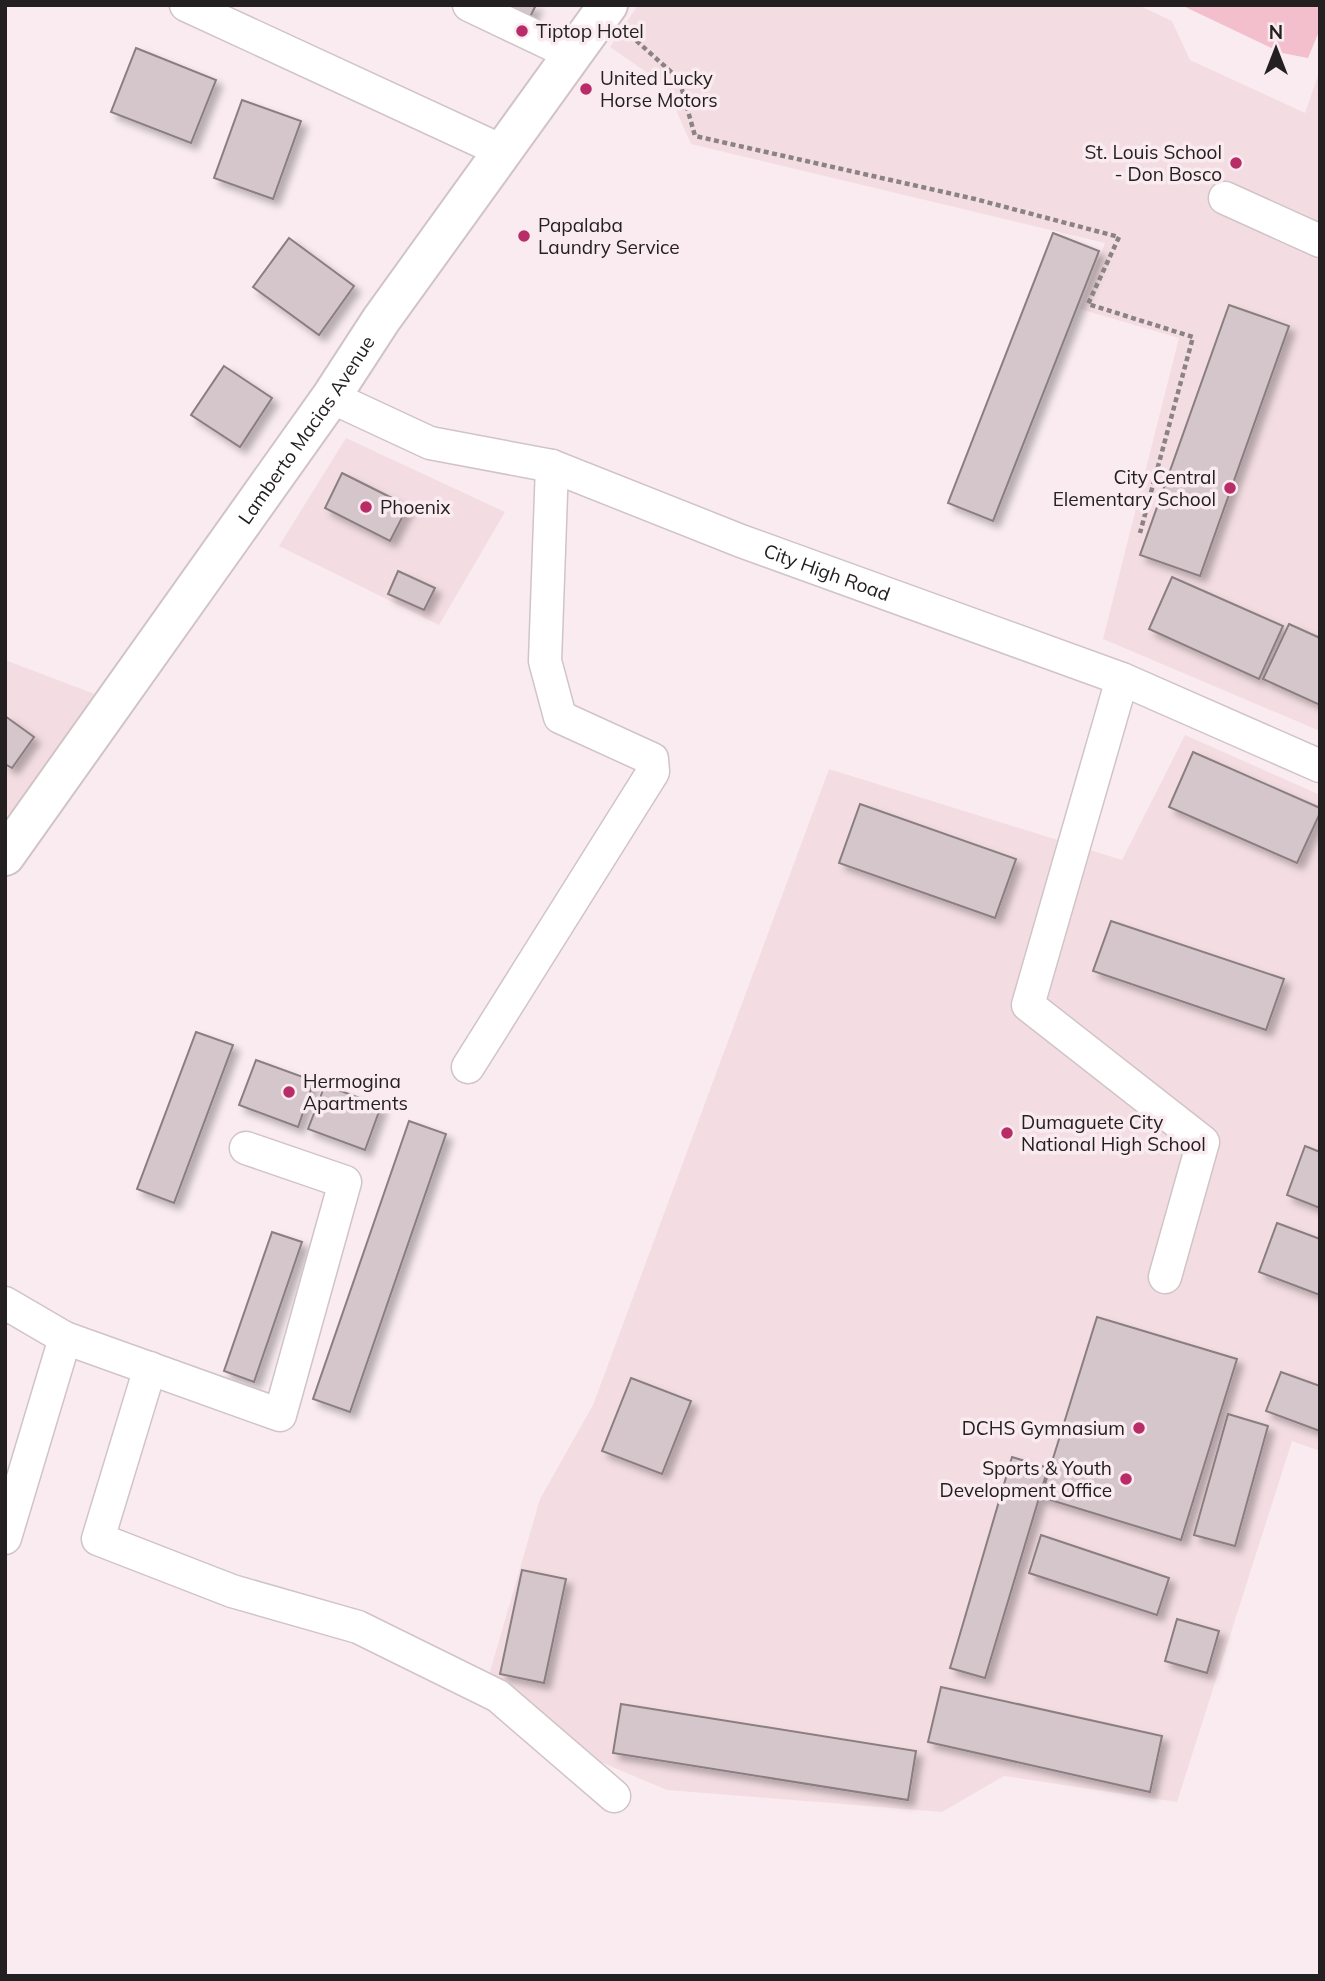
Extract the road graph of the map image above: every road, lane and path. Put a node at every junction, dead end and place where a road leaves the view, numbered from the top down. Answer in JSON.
{"nodes":[{"id":1,"x":186,"y":5,"type":"edge"},
{"id":2,"x":468,"y":5,"type":"edge"},
{"id":3,"x":606,"y":8,"type":"edge"},
{"id":4,"x":572,"y":54,"type":"junction"},
{"id":5,"x":502,"y":151,"type":"junction"},
{"id":6,"x":1226,"y":198,"type":"dead end"},
{"id":7,"x":1320,"y":241,"type":"edge"},
{"id":8,"x":331,"y":397,"type":"junction"},
{"id":9,"x":552,"y":467,"type":"junction"},
{"id":10,"x":1140,"y":533,"type":"dead end"},
{"id":11,"x":1122,"y":679,"type":"junction"},
{"id":12,"x":1320,"y":766,"type":"edge"},
{"id":13,"x":8,"y":847,"type":"edge"},
{"id":14,"x":468,"y":1067,"type":"dead end"},
{"id":15,"x":246,"y":1148,"type":"dead end"},
{"id":16,"x":1165,"y":1277,"type":"dead end"},
{"id":17,"x":5,"y":1303,"type":"edge"},
{"id":18,"x":65,"y":1339,"type":"junction"},
{"id":19,"x":150,"y":1368,"type":"junction"},
{"id":20,"x":5,"y":1538,"type":"edge"},
{"id":21,"x":614,"y":1796,"type":"dead end"}],
"edges":[{"from":1,"to":5,"type":"street"},
{"from":2,"to":4,"type":"street"},
{"from":3,"to":4,"type":"main road","name":"Lamberto Macias Avenue"},
{"from":3,"to":10,"type":"path"},
{"from":4,"to":5,"type":"main road","name":"Lamberto Macias Avenue"},
{"from":5,"to":8,"type":"main road","name":"Lamberto Macias Avenue"},
{"from":6,"to":7,"type":"street"},
{"from":8,"to":9,"type":"street","name":"City High Road"},
{"from":8,"to":13,"type":"main road","name":"Lamberto Macias Avenue"},
{"from":9,"to":11,"type":"street","name":"City High Road"},
{"from":9,"to":14,"type":"street"},
{"from":11,"to":12,"type":"street","name":"City High Road"},
{"from":11,"to":16,"type":"street"},
{"from":15,"to":19,"type":"street"},
{"from":17,"to":18,"type":"street"},
{"from":18,"to":19,"type":"street"},
{"from":18,"to":20,"type":"street"},
{"from":19,"to":21,"type":"street"}]}
